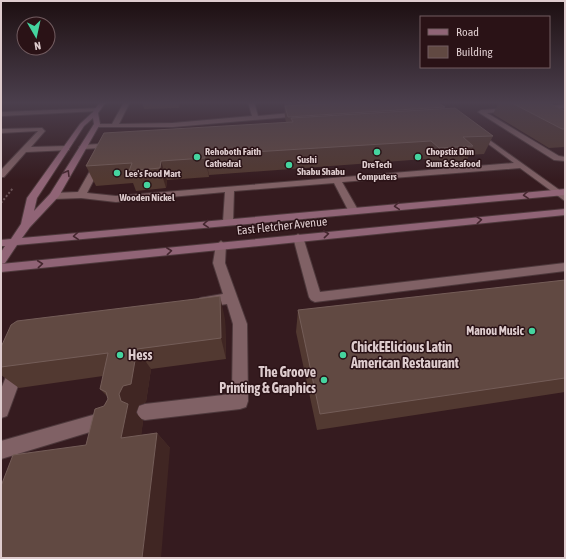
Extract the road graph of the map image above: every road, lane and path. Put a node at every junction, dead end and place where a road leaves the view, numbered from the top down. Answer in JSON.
{"nodes":[{"id":1,"x":38,"y":128,"type":"edge"},
{"id":2,"x":40,"y":128,"type":"edge"},
{"id":3,"x":80,"y":128,"type":"edge"},
{"id":4,"x":95,"y":128,"type":"edge"},
{"id":5,"x":508,"y":128,"type":"edge"},
{"id":6,"x":1,"y":130,"type":"edge"},
{"id":7,"x":473,"y":130,"type":"edge"},
{"id":8,"x":124,"y":144,"type":"edge"},
{"id":9,"x":108,"y":145,"type":"junction"},
{"id":10,"x":83,"y":147,"type":"junction"},
{"id":11,"x":66,"y":148,"type":"junction"},
{"id":12,"x":24,"y":150,"type":"junction"},
{"id":13,"x":565,"y":159,"type":"edge"},
{"id":14,"x":522,"y":165,"type":"junction"},
{"id":15,"x":1,"y":175,"type":"edge"},
{"id":16,"x":337,"y":180,"type":"junction"},
{"id":17,"x":230,"y":189,"type":"junction"},
{"id":18,"x":563,"y":194,"type":"edge"},
{"id":19,"x":81,"y":195,"type":"junction"},
{"id":20,"x":54,"y":196,"type":"junction"},
{"id":21,"x":353,"y":210,"type":"junction"},
{"id":22,"x":565,"y":212,"type":"edge"},
{"id":23,"x":228,"y":222,"type":"junction"},
{"id":24,"x":26,"y":225,"type":"junction"},
{"id":25,"x":298,"y":237,"type":"junction"},
{"id":26,"x":12,"y":242,"type":"junction"},
{"id":27,"x":1,"y":243,"type":"edge"},
{"id":28,"x":221,"y":245,"type":"junction"},
{"id":29,"x":1,"y":260,"type":"edge"},
{"id":30,"x":565,"y":267,"type":"edge"},
{"id":31,"x":1,"y":268,"type":"edge"},
{"id":32,"x":231,"y":298,"type":"junction"},
{"id":33,"x":192,"y":304,"type":"edge"},
{"id":34,"x":22,"y":355,"type":"edge"},
{"id":35,"x":1,"y":410,"type":"edge"},
{"id":36,"x":145,"y":412,"type":"dead end"},
{"id":37,"x":116,"y":416,"type":"edge"},
{"id":38,"x":1,"y":450,"type":"edge"}],
"edges":[{"from":1,"to":6,"type":"street"},
{"from":2,"to":12,"type":"street"},
{"from":3,"to":11,"type":"main road"},
{"from":4,"to":10,"type":"main road"},
{"from":5,"to":13,"type":"street"},
{"from":7,"to":14,"type":"street"},
{"from":8,"to":9,"type":"street"},
{"from":9,"to":10,"type":"street"},
{"from":9,"to":19,"type":"street"},
{"from":20,"to":10,"type":"main road","one_way":true},
{"from":11,"to":12,"type":"street"},
{"from":11,"to":24,"type":"main road"},
{"from":12,"to":15,"type":"street"},
{"from":14,"to":16,"type":"street"},
{"from":14,"to":18,"type":"street"},
{"from":16,"to":17,"type":"street"},
{"from":16,"to":21,"type":"street"},
{"from":17,"to":19,"type":"street"},
{"from":17,"to":23,"type":"street"},
{"from":18,"to":21,"type":"main road","name":"East Fletcher Avenue","one_way":true},
{"from":19,"to":20,"type":"street"},
{"from":20,"to":24,"type":"main road"},
{"from":21,"to":23,"type":"main road","name":"East Fletcher Avenue"},
{"from":25,"to":22,"type":"main road","name":"East Fletcher Avenue","one_way":true},
{"from":23,"to":26,"type":"main road","name":"East Fletcher Avenue","one_way":true},
{"from":24,"to":26,"type":"main road"},
{"from":25,"to":28,"type":"main road","name":"East Fletcher Avenue"},
{"from":25,"to":30,"type":"street"},
{"from":26,"to":27,"type":"main road","name":"East Fletcher Avenue"},
{"from":26,"to":29,"type":"main road"},
{"from":31,"to":28,"type":"main road","name":"East Fletcher Avenue","one_way":true},
{"from":28,"to":32,"type":"street"},
{"from":32,"to":33,"type":"street"},
{"from":32,"to":36,"type":"street"},
{"from":34,"to":35,"type":"street"},
{"from":37,"to":38,"type":"street"}]}
